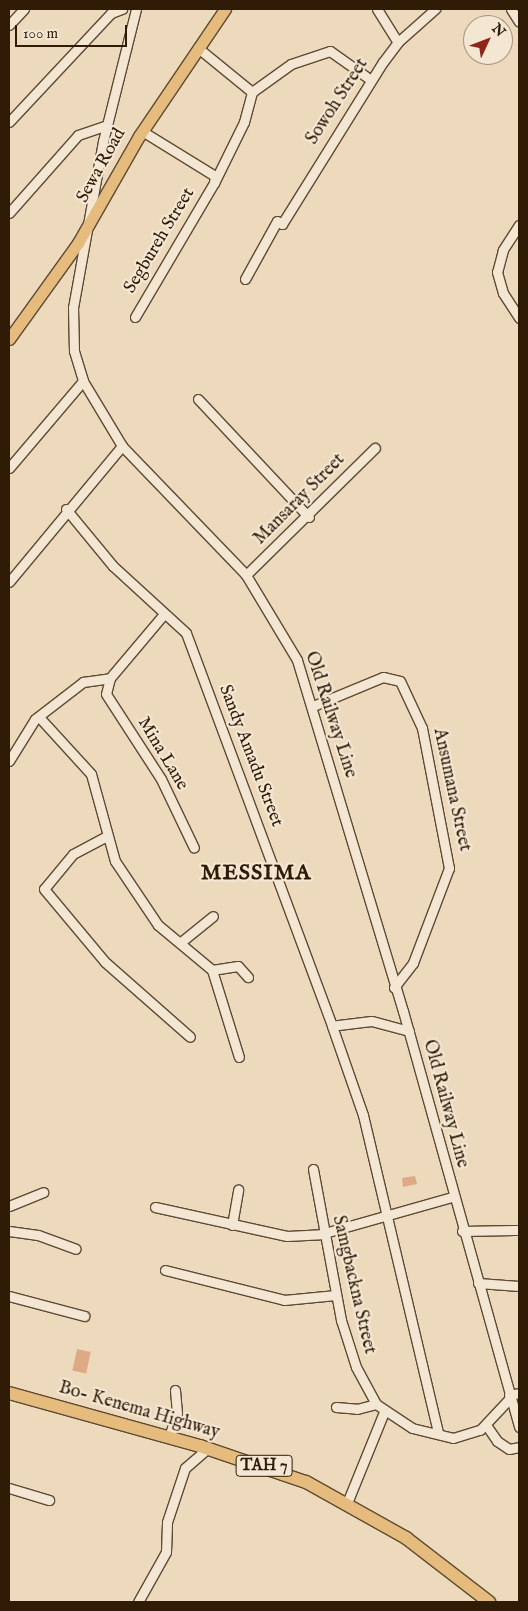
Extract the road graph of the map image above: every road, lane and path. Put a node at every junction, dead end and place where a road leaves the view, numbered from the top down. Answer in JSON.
{"nodes":[{"id":1,"x":24,"y":9,"type":"edge"},
{"id":2,"x":122,"y":9,"type":"edge"},
{"id":3,"x":136,"y":9,"type":"edge"},
{"id":4,"x":225,"y":9,"type":"edge"},
{"id":5,"x":377,"y":9,"type":"edge"},
{"id":6,"x":435,"y":9,"type":"edge"},
{"id":7,"x":511,"y":9,"type":"edge"},
{"id":8,"x":519,"y":22,"type":"edge"},
{"id":9,"x":9,"y":25,"type":"edge"},
{"id":10,"x":398,"y":42,"type":"junction"},
{"id":11,"x":198,"y":48,"type":"junction"},
{"id":12,"x":371,"y":80,"type":"junction"},
{"id":13,"x":252,"y":92,"type":"junction"},
{"id":14,"x":9,"y":122,"type":"edge"},
{"id":15,"x":107,"y":125,"type":"junction"},
{"id":16,"x":142,"y":131,"type":"junction"},
{"id":17,"x":214,"y":183,"type":"junction"},
{"id":18,"x":9,"y":213,"type":"edge"},
{"id":19,"x":92,"y":220,"type":"junction"},
{"id":20,"x":519,"y":225,"type":"edge"},
{"id":21,"x":245,"y":280,"type":"dead end"},
{"id":22,"x":135,"y":317,"type":"dead end"},
{"id":23,"x":519,"y":318,"type":"edge"},
{"id":24,"x":9,"y":339,"type":"edge"},
{"id":25,"x":83,"y":381,"type":"junction"},
{"id":26,"x":198,"y":399,"type":"dead end"},
{"id":27,"x":122,"y":446,"type":"junction"},
{"id":28,"x":375,"y":448,"type":"dead end"},
{"id":29,"x":11,"y":462,"type":"edge"},
{"id":30,"x":66,"y":509,"type":"junction"},
{"id":31,"x":309,"y":517,"type":"junction"},
{"id":32,"x":246,"y":575,"type":"junction"},
{"id":33,"x":9,"y":582,"type":"edge"},
{"id":34,"x":163,"y":615,"type":"junction"},
{"id":35,"x":110,"y":678,"type":"junction"},
{"id":36,"x":313,"y":706,"type":"junction"},
{"id":37,"x":40,"y":717,"type":"junction"},
{"id":38,"x":9,"y":762,"type":"edge"},
{"id":39,"x":105,"y":837,"type":"junction"},
{"id":40,"x":194,"y":848,"type":"dead end"},
{"id":41,"x":213,"y":916,"type":"dead end"},
{"id":42,"x":180,"y":942,"type":"junction"},
{"id":43,"x":212,"y":970,"type":"junction"},
{"id":44,"x":248,"y":977,"type":"dead end"},
{"id":45,"x":394,"y":987,"type":"junction"},
{"id":46,"x":332,"y":1026,"type":"junction"},
{"id":47,"x":409,"y":1031,"type":"junction"},
{"id":48,"x":190,"y":1037,"type":"dead end"},
{"id":49,"x":239,"y":1056,"type":"dead end"},
{"id":50,"x":313,"y":1169,"type":"dead end"},
{"id":51,"x":238,"y":1190,"type":"dead end"},
{"id":52,"x":43,"y":1192,"type":"dead end"},
{"id":53,"x":452,"y":1197,"type":"junction"},
{"id":54,"x":9,"y":1206,"type":"edge"},
{"id":55,"x":155,"y":1206,"type":"dead end"},
{"id":56,"x":386,"y":1214,"type":"junction"},
{"id":57,"x":232,"y":1225,"type":"junction"},
{"id":58,"x":519,"y":1230,"type":"edge"},
{"id":59,"x":9,"y":1231,"type":"edge"},
{"id":60,"x":462,"y":1231,"type":"junction"},
{"id":61,"x":321,"y":1234,"type":"junction"},
{"id":62,"x":76,"y":1249,"type":"dead end"},
{"id":63,"x":165,"y":1270,"type":"dead end"},
{"id":64,"x":478,"y":1283,"type":"junction"},
{"id":65,"x":519,"y":1286,"type":"edge"},
{"id":66,"x":336,"y":1295,"type":"junction"},
{"id":67,"x":9,"y":1296,"type":"edge"},
{"id":68,"x":84,"y":1316,"type":"dead end"},
{"id":69,"x":175,"y":1390,"type":"dead end"},
{"id":70,"x":9,"y":1393,"type":"edge"},
{"id":71,"x":519,"y":1393,"type":"edge"},
{"id":72,"x":510,"y":1396,"type":"junction"},
{"id":73,"x":376,"y":1404,"type":"junction"},
{"id":74,"x":336,"y":1408,"type":"dead end"},
{"id":75,"x":384,"y":1412,"type":"junction"},
{"id":76,"x":486,"y":1425,"type":"junction"},
{"id":77,"x":519,"y":1428,"type":"edge"},
{"id":78,"x":438,"y":1432,"type":"junction"},
{"id":79,"x":170,"y":1437,"type":"junction"},
{"id":80,"x":519,"y":1447,"type":"edge"},
{"id":81,"x":208,"y":1448,"type":"junction"},
{"id":82,"x":9,"y":1488,"type":"edge"},
{"id":83,"x":49,"y":1500,"type":"dead end"},
{"id":84,"x":348,"y":1503,"type":"junction"},
{"id":85,"x":138,"y":1602,"type":"edge"},
{"id":86,"x":489,"y":1602,"type":"edge"}],
"edges":[{"from":1,"to":9,"type":"street"},
{"from":2,"to":14,"type":"street"},
{"from":3,"to":15,"type":"street","name":"Old Railway Line"},
{"from":4,"to":11,"type":"main road","name":"Sewa Road"},
{"from":5,"to":10,"type":"street"},
{"from":6,"to":10,"type":"street","name":"Sowoh Street"},
{"from":7,"to":8,"type":"street"},
{"from":10,"to":12,"type":"street","name":"Sowoh Street"},
{"from":11,"to":13,"type":"street"},
{"from":11,"to":16,"type":"main road","name":"Sewa Road"},
{"from":12,"to":13,"type":"street"},
{"from":12,"to":21,"type":"street","name":"Sowoh Street"},
{"from":13,"to":17,"type":"street","name":"Segbureh Street"},
{"from":15,"to":18,"type":"street"},
{"from":15,"to":19,"type":"street","name":"Old Railway Line"},
{"from":16,"to":17,"type":"street"},
{"from":16,"to":19,"type":"main road","name":"Sewa Road"},
{"from":17,"to":22,"type":"street","name":"Segbureh Street"},
{"from":19,"to":24,"type":"main road","name":"Sewa Road"},
{"from":19,"to":25,"type":"street","name":"Old Railway Line"},
{"from":20,"to":23,"type":"street"},
{"from":25,"to":27,"type":"street","name":"Old Railway Line"},
{"from":25,"to":29,"type":"street"},
{"from":26,"to":31,"type":"street"},
{"from":27,"to":30,"type":"street"},
{"from":27,"to":32,"type":"street","name":"Old Railway Line"},
{"from":28,"to":31,"type":"street","name":"Mansaray Street"},
{"from":30,"to":33,"type":"street"},
{"from":30,"to":34,"type":"street","name":"Sandy Amadu Street"},
{"from":31,"to":32,"type":"street","name":"Mansaray Street"},
{"from":32,"to":36,"type":"street","name":"Old Railway Line"},
{"from":34,"to":35,"type":"street"},
{"from":34,"to":46,"type":"street","name":"Sandy Amadu Street"},
{"from":35,"to":37,"type":"street"},
{"from":35,"to":40,"type":"street","name":"Mina Lane"},
{"from":36,"to":45,"type":"street","name":"Old Railway Line"},
{"from":36,"to":45,"type":"street","name":"Ansumana Street"},
{"from":37,"to":38,"type":"street"},
{"from":37,"to":39,"type":"street"},
{"from":39,"to":42,"type":"street"},
{"from":39,"to":48,"type":"street"},
{"from":41,"to":42,"type":"street"},
{"from":42,"to":43,"type":"street"},
{"from":43,"to":44,"type":"street"},
{"from":43,"to":49,"type":"street"},
{"from":45,"to":47,"type":"street","name":"Old Railway Line"},
{"from":46,"to":47,"type":"street"},
{"from":46,"to":56,"type":"street","name":"Sandy Amadu Street"},
{"from":47,"to":53,"type":"street","name":"Old Railway Line"},
{"from":50,"to":61,"type":"street","name":"Samgbackna Street"},
{"from":51,"to":57,"type":"street"},
{"from":52,"to":54,"type":"street"},
{"from":53,"to":56,"type":"street"},
{"from":53,"to":60,"type":"street","name":"Old Railway Line"},
{"from":55,"to":57,"type":"street"},
{"from":56,"to":61,"type":"street"},
{"from":56,"to":78,"type":"street","name":"Sandy Amadu Street"},
{"from":57,"to":61,"type":"street"},
{"from":58,"to":60,"type":"street"},
{"from":59,"to":62,"type":"street"},
{"from":60,"to":64,"type":"street","name":"Old Railway Line"},
{"from":61,"to":66,"type":"street","name":"Samgbackna Street"},
{"from":63,"to":66,"type":"street"},
{"from":64,"to":65,"type":"street"},
{"from":64,"to":72,"type":"street","name":"Old Railway Line"},
{"from":66,"to":73,"type":"street","name":"Samgbackna Street"},
{"from":67,"to":68,"type":"street"},
{"from":69,"to":79,"type":"street"},
{"from":70,"to":79,"type":"highway","name":"Bo- Kenema Highway","number":"TAH 7"},
{"from":71,"to":72,"type":"street"},
{"from":72,"to":76,"type":"street"},
{"from":72,"to":77,"type":"street","name":"Old Railway Line"},
{"from":73,"to":74,"type":"street"},
{"from":73,"to":75,"type":"street","name":"Samgbackna Street"},
{"from":75,"to":78,"type":"street","name":"Samgbackna Street"},
{"from":75,"to":84,"type":"street"},
{"from":76,"to":78,"type":"street","name":"Samgbackna Street"},
{"from":76,"to":80,"type":"street"},
{"from":79,"to":81,"type":"highway","name":"Bo- Kenema Highway","number":"TAH 7"},
{"from":81,"to":84,"type":"highway","name":"Bo- Kenema Highway","number":"TAH 7"},
{"from":81,"to":85,"type":"street"},
{"from":82,"to":83,"type":"street"},
{"from":84,"to":86,"type":"highway","name":"Bo- Kenema Highway","number":"TAH 7"}]}
